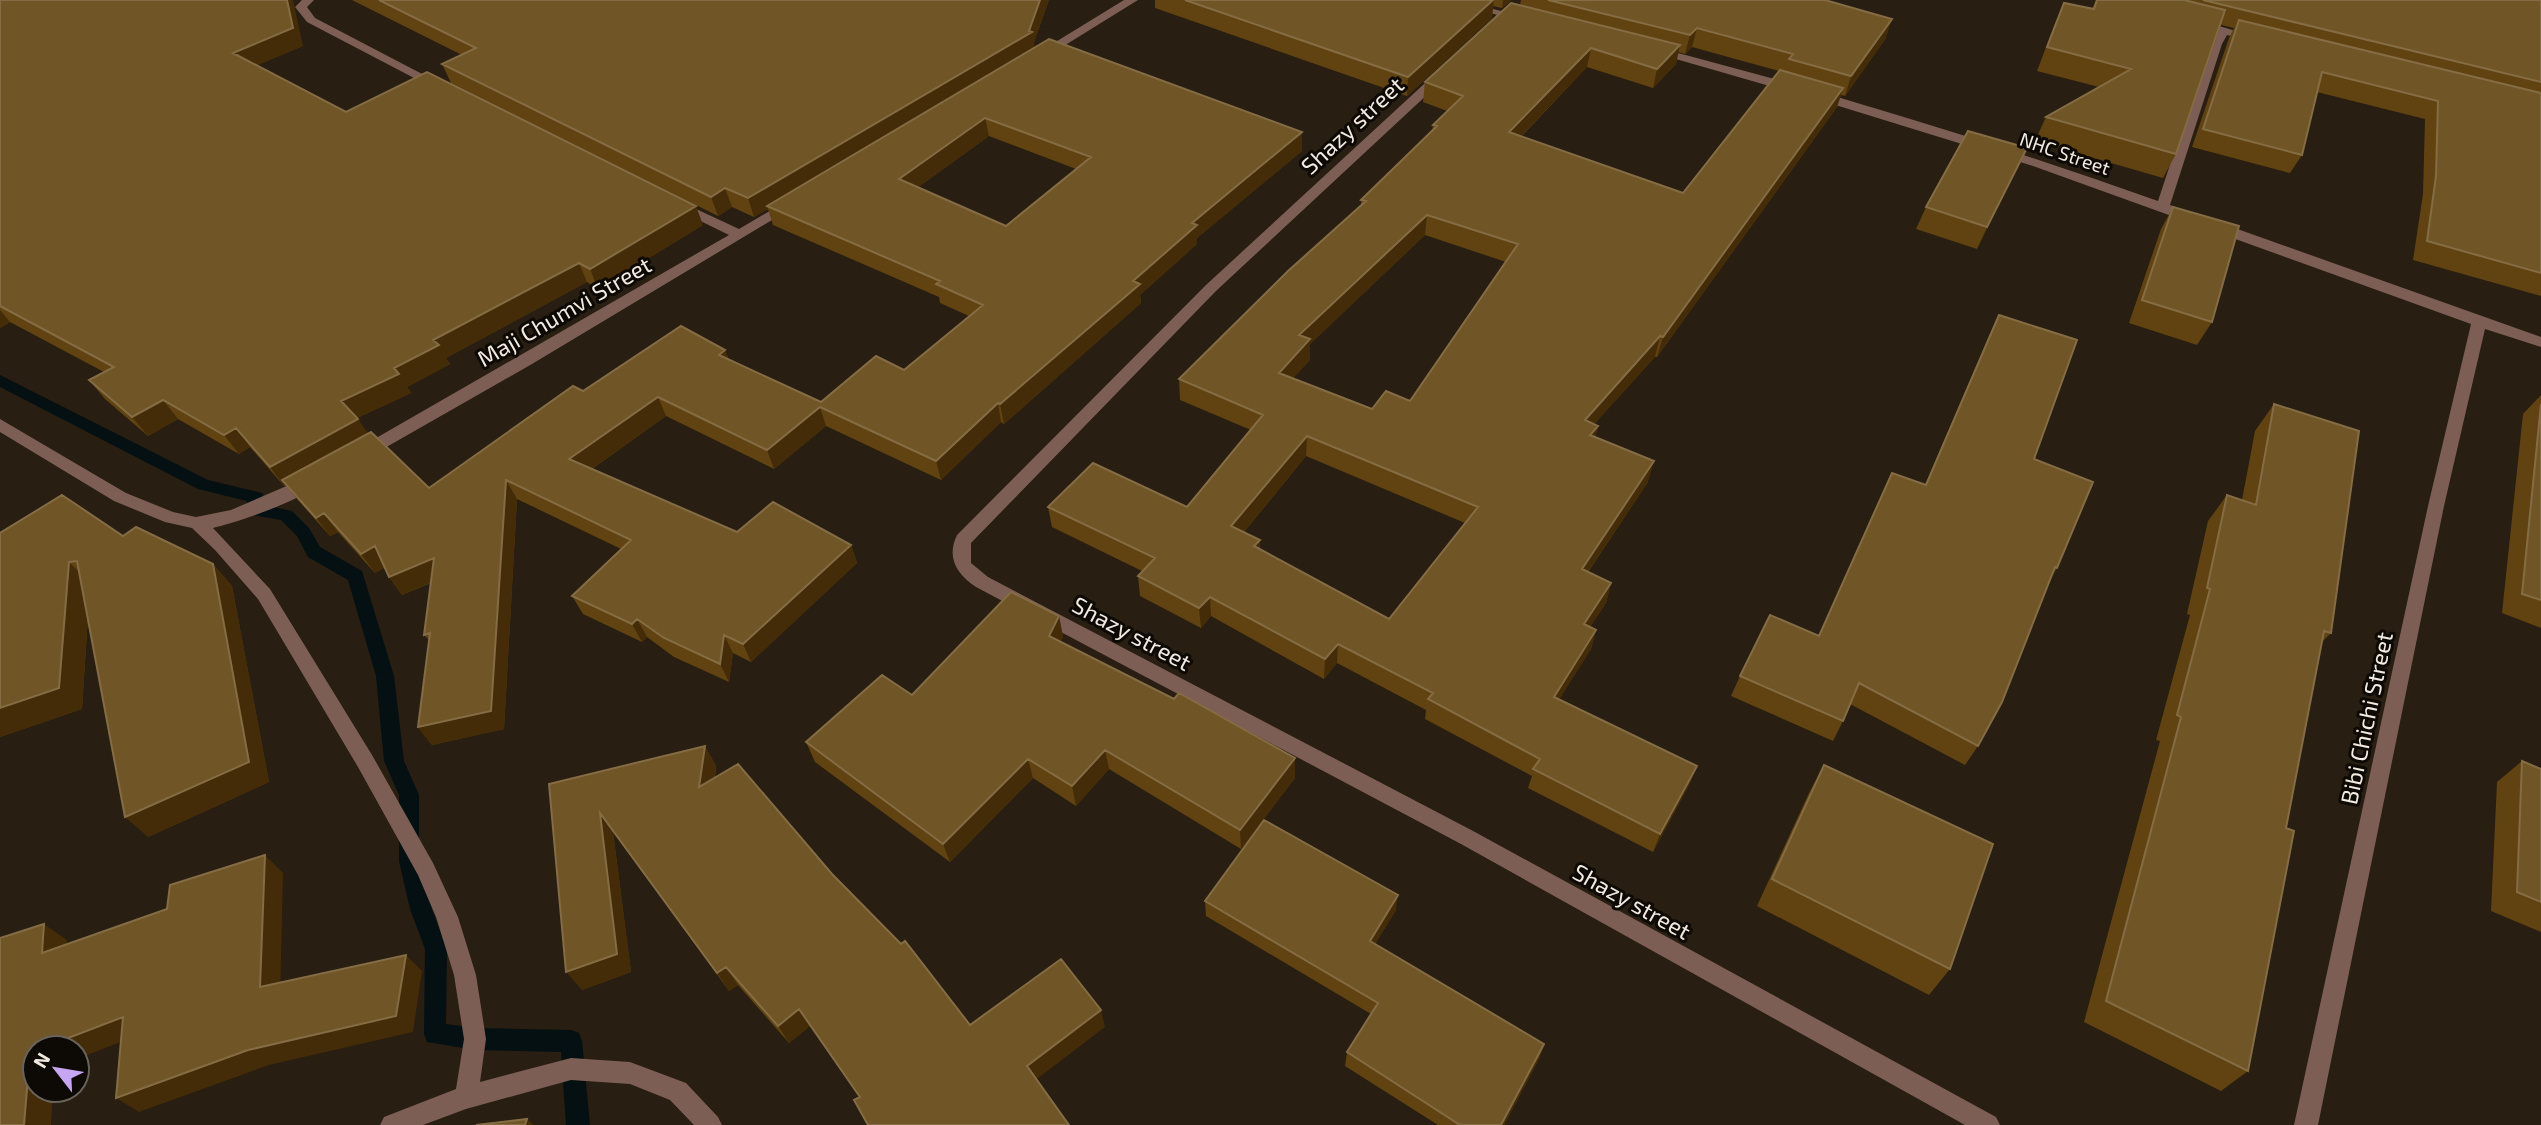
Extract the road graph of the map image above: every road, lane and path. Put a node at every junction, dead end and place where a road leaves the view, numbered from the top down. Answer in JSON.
{"nodes":[{"id":1,"x":308,"y":0,"type":"edge"},
{"id":2,"x":1132,"y":0,"type":"edge"},
{"id":3,"x":1445,"y":0,"type":"edge"},
{"id":4,"x":1522,"y":0,"type":"edge"},
{"id":5,"x":1507,"y":15,"type":"junction"},
{"id":6,"x":1532,"y":21,"type":"edge"},
{"id":7,"x":2187,"y":21,"type":"edge"},
{"id":8,"x":2224,"y":30,"type":"junction"},
{"id":9,"x":1488,"y":33,"type":"edge"},
{"id":10,"x":2263,"y":40,"type":"edge"},
{"id":11,"x":1634,"y":46,"type":"edge"},
{"id":12,"x":1030,"y":62,"type":"edge"},
{"id":13,"x":1449,"y":68,"type":"edge"},
{"id":14,"x":456,"y":95,"type":"edge"},
{"id":15,"x":665,"y":198,"type":"edge"},
{"id":16,"x":799,"y":200,"type":"edge"},
{"id":17,"x":2163,"y":207,"type":"junction"},
{"id":18,"x":739,"y":235,"type":"junction"},
{"id":19,"x":2479,"y":322,"type":"junction"},
{"id":20,"x":2541,"y":342,"type":"edge"},
{"id":21,"x":0,"y":425,"type":"edge"},
{"id":22,"x":345,"y":463,"type":"edge"},
{"id":23,"x":320,"y":477,"type":"edge"},
{"id":24,"x":198,"y":524,"type":"junction"},
{"id":25,"x":466,"y":1097,"type":"junction"},
{"id":26,"x":392,"y":1125,"type":"edge"},
{"id":27,"x":710,"y":1125,"type":"edge"},
{"id":28,"x":1988,"y":1125,"type":"edge"},
{"id":29,"x":2306,"y":1125,"type":"edge"}],
"edges":[{"from":1,"to":14,"type":"street"},
{"from":2,"to":12,"type":"street"},
{"from":3,"to":5,"type":"street"},
{"from":4,"to":5,"type":"street"},
{"from":5,"to":6,"type":"street"},
{"from":5,"to":9,"type":"street"},
{"from":7,"to":8,"type":"street"},
{"from":8,"to":10,"type":"street"},
{"from":8,"to":17,"type":"street"},
{"from":11,"to":17,"type":"street","name":"NHC Street"},
{"from":13,"to":28,"type":"street","name":"Shazy street"},
{"from":15,"to":18,"type":"street"},
{"from":16,"to":18,"type":"street","name":"Maji Chumvi Street"},
{"from":17,"to":19,"type":"street","name":"NHC Street"},
{"from":18,"to":22,"type":"street","name":"Maji Chumvi Street"},
{"from":19,"to":20,"type":"street","name":"NHC Street"},
{"from":19,"to":29,"type":"street","name":"Bibi Chichi Street"},
{"from":21,"to":24,"type":"street"},
{"from":23,"to":24,"type":"street"},
{"from":24,"to":25,"type":"street"},
{"from":25,"to":26,"type":"street"},
{"from":25,"to":27,"type":"street"}]}
